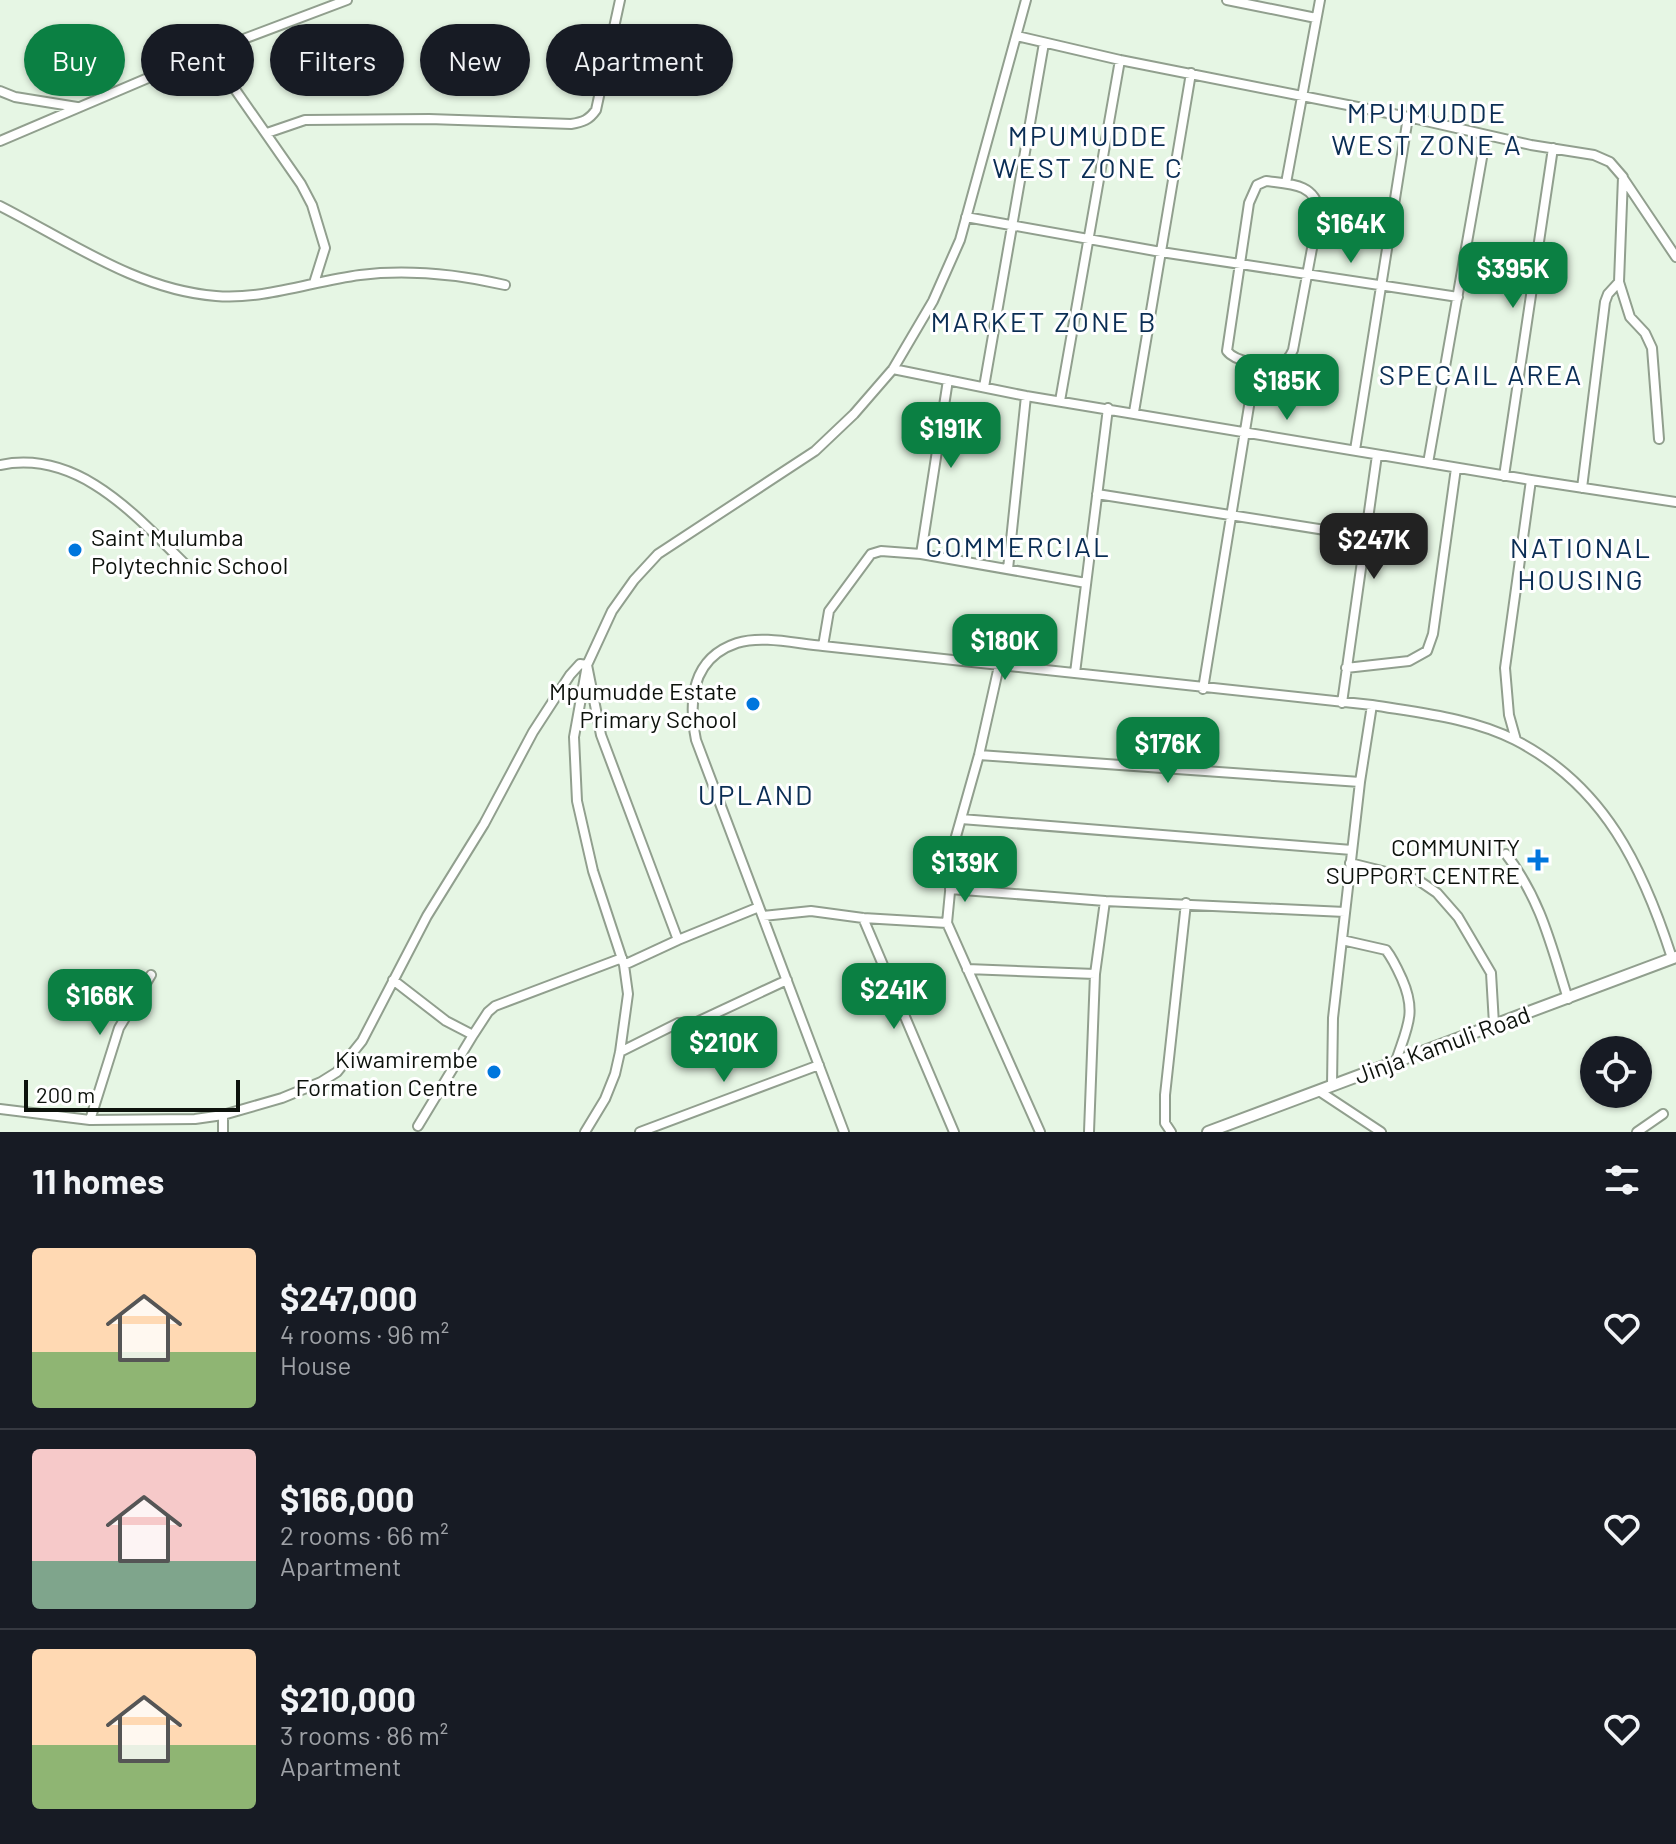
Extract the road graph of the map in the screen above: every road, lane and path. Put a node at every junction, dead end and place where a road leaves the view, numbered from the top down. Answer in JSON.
{"nodes":[{"id":1,"x":347,"y":0,"type":"edge"},
{"id":2,"x":620,"y":0,"type":"edge"},
{"id":3,"x":1026,"y":0,"type":"edge"},
{"id":4,"x":1227,"y":0,"type":"edge"},
{"id":5,"x":1320,"y":0,"type":"edge"},
{"id":6,"x":1316,"y":18,"type":"junction"},
{"id":7,"x":254,"y":35,"type":"edge"},
{"id":8,"x":1017,"y":36,"type":"junction"},
{"id":9,"x":1044,"y":43,"type":"junction"},
{"id":10,"x":1120,"y":60,"type":"junction"},
{"id":11,"x":1191,"y":73,"type":"junction"},
{"id":12,"x":141,"y":80,"type":"edge"},
{"id":13,"x":0,"y":91,"type":"edge"},
{"id":14,"x":241,"y":96,"type":"edge"},
{"id":15,"x":1303,"y":97,"type":"junction"},
{"id":16,"x":77,"y":107,"type":"junction"},
{"id":17,"x":1408,"y":117,"type":"junction"},
{"id":18,"x":267,"y":133,"type":"junction"},
{"id":19,"x":1486,"y":135,"type":"junction"},
{"id":20,"x":0,"y":141,"type":"edge"},
{"id":21,"x":1553,"y":148,"type":"junction"},
{"id":22,"x":1623,"y":177,"type":"junction"},
{"id":23,"x":1286,"y":183,"type":"junction"},
{"id":24,"x":0,"y":206,"type":"edge"},
{"id":25,"x":966,"y":217,"type":"junction"},
{"id":26,"x":1013,"y":225,"type":"junction"},
{"id":27,"x":1090,"y":239,"type":"junction"},
{"id":28,"x":1161,"y":252,"type":"junction"},
{"id":29,"x":1676,"y":257,"type":"edge"},
{"id":30,"x":1240,"y":265,"type":"junction"},
{"id":31,"x":1309,"y":275,"type":"junction"},
{"id":32,"x":1619,"y":282,"type":"junction"},
{"id":33,"x":314,"y":283,"type":"junction"},
{"id":34,"x":505,"y":285,"type":"dead end"},
{"id":35,"x":1381,"y":286,"type":"junction"},
{"id":36,"x":1458,"y":297,"type":"junction"},
{"id":37,"x":1256,"y":363,"type":"junction"},
{"id":38,"x":893,"y":369,"type":"junction"},
{"id":39,"x":948,"y":380,"type":"junction"},
{"id":40,"x":984,"y":387,"type":"junction"},
{"id":41,"x":1026,"y":396,"type":"junction"},
{"id":42,"x":1060,"y":401,"type":"junction"},
{"id":43,"x":1108,"y":408,"type":"junction"},
{"id":44,"x":1134,"y":412,"type":"junction"},
{"id":45,"x":1244,"y":431,"type":"junction"},
{"id":46,"x":1659,"y":439,"type":"dead end"},
{"id":47,"x":1355,"y":450,"type":"junction"},
{"id":48,"x":1377,"y":455,"type":"junction"},
{"id":49,"x":1428,"y":463,"type":"junction"},
{"id":50,"x":0,"y":465,"type":"edge"},
{"id":51,"x":1456,"y":468,"type":"junction"},
{"id":52,"x":1504,"y":476,"type":"junction"},
{"id":53,"x":1531,"y":480,"type":"junction"},
{"id":54,"x":1582,"y":488,"type":"junction"},
{"id":55,"x":1097,"y":494,"type":"junction"},
{"id":56,"x":1676,"y":502,"type":"edge"},
{"id":57,"x":1231,"y":515,"type":"junction"},
{"id":58,"x":1363,"y":536,"type":"junction"},
{"id":59,"x":921,"y":554,"type":"junction"},
{"id":60,"x":185,"y":564,"type":"dead end"},
{"id":61,"x":1008,"y":569,"type":"junction"},
{"id":62,"x":1086,"y":583,"type":"junction"},
{"id":63,"x":823,"y":646,"type":"junction"},
{"id":64,"x":587,"y":665,"type":"junction"},
{"id":65,"x":999,"y":666,"type":"junction"},
{"id":66,"x":1346,"y":668,"type":"junction"},
{"id":67,"x":1075,"y":673,"type":"junction"},
{"id":68,"x":1203,"y":689,"type":"junction"},
{"id":69,"x":1342,"y":703,"type":"junction"},
{"id":70,"x":1372,"y":705,"type":"junction"},
{"id":71,"x":1516,"y":740,"type":"junction"},
{"id":72,"x":979,"y":755,"type":"junction"},
{"id":73,"x":1360,"y":782,"type":"junction"},
{"id":74,"x":961,"y":819,"type":"junction"},
{"id":75,"x":1352,"y":850,"type":"junction"},
{"id":76,"x":1506,"y":854,"type":"dead end"},
{"id":77,"x":1350,"y":863,"type":"junction"},
{"id":78,"x":950,"y":889,"type":"junction"},
{"id":79,"x":1105,"y":901,"type":"junction"},
{"id":80,"x":1186,"y":903,"type":"junction"},
{"id":81,"x":761,"y":911,"type":"junction"},
{"id":82,"x":1345,"y":912,"type":"junction"},
{"id":83,"x":863,"y":918,"type":"junction"},
{"id":84,"x":947,"y":923,"type":"junction"},
{"id":85,"x":678,"y":940,"type":"junction"},
{"id":86,"x":1342,"y":940,"type":"junction"},
{"id":87,"x":1674,"y":957,"type":"edge"},
{"id":88,"x":623,"y":962,"type":"junction"},
{"id":89,"x":967,"y":969,"type":"junction"},
{"id":90,"x":1095,"y":974,"type":"junction"},
{"id":91,"x":151,"y":975,"type":"dead end"},
{"id":92,"x":393,"y":980,"type":"junction"},
{"id":93,"x":787,"y":980,"type":"junction"},
{"id":94,"x":1568,"y":999,"type":"junction"},
{"id":95,"x":1494,"y":1024,"type":"junction"},
{"id":96,"x":473,"y":1035,"type":"junction"},
{"id":97,"x":620,"y":1052,"type":"junction"},
{"id":98,"x":1396,"y":1061,"type":"junction"},
{"id":99,"x":819,"y":1065,"type":"junction"},
{"id":100,"x":1332,"y":1085,"type":"junction"},
{"id":101,"x":1319,"y":1091,"type":"junction"},
{"id":102,"x":0,"y":1109,"type":"edge"},
{"id":103,"x":1663,"y":1114,"type":"dead end"},
{"id":104,"x":223,"y":1115,"type":"junction"},
{"id":105,"x":90,"y":1120,"type":"junction"},
{"id":106,"x":135,"y":1121,"type":"junction"},
{"id":107,"x":418,"y":1126,"type":"dead end"},
{"id":108,"x":1216,"y":1131,"type":"edge"},
{"id":109,"x":134,"y":1132,"type":"edge"},
{"id":110,"x":223,"y":1132,"type":"edge"},
{"id":111,"x":585,"y":1132,"type":"edge"},
{"id":112,"x":640,"y":1132,"type":"edge"},
{"id":113,"x":844,"y":1132,"type":"edge"},
{"id":114,"x":954,"y":1132,"type":"edge"},
{"id":115,"x":1040,"y":1132,"type":"edge"},
{"id":116,"x":1089,"y":1132,"type":"edge"},
{"id":117,"x":1171,"y":1132,"type":"edge"},
{"id":118,"x":1381,"y":1132,"type":"edge"},
{"id":119,"x":1637,"y":1132,"type":"edge"}],
"edges":[{"from":1,"to":7,"type":"street"},
{"from":2,"to":18,"type":"street"},
{"from":3,"to":8,"type":"street"},
{"from":4,"to":6,"type":"street"},
{"from":5,"to":6,"type":"street"},
{"from":6,"to":15,"type":"street"},
{"from":8,"to":9,"type":"street"},
{"from":8,"to":25,"type":"street"},
{"from":9,"to":10,"type":"street"},
{"from":9,"to":26,"type":"street"},
{"from":10,"to":11,"type":"street"},
{"from":10,"to":27,"type":"street"},
{"from":11,"to":15,"type":"street"},
{"from":11,"to":28,"type":"street"},
{"from":12,"to":16,"type":"street"},
{"from":13,"to":16,"type":"street"},
{"from":14,"to":18,"type":"street"},
{"from":15,"to":17,"type":"street"},
{"from":15,"to":23,"type":"street"},
{"from":16,"to":20,"type":"street"},
{"from":17,"to":19,"type":"street"},
{"from":17,"to":35,"type":"street"},
{"from":18,"to":33,"type":"street"},
{"from":19,"to":21,"type":"street"},
{"from":19,"to":36,"type":"street"},
{"from":21,"to":22,"type":"street"},
{"from":21,"to":52,"type":"street"},
{"from":22,"to":29,"type":"street"},
{"from":22,"to":32,"type":"street"},
{"from":23,"to":30,"type":"street"},
{"from":23,"to":31,"type":"street"},
{"from":24,"to":33,"type":"street"},
{"from":25,"to":26,"type":"street"},
{"from":25,"to":38,"type":"street"},
{"from":26,"to":27,"type":"street"},
{"from":26,"to":40,"type":"street"},
{"from":27,"to":28,"type":"street"},
{"from":27,"to":42,"type":"street"},
{"from":28,"to":30,"type":"street"},
{"from":28,"to":44,"type":"street"},
{"from":30,"to":31,"type":"street"},
{"from":30,"to":37,"type":"street"},
{"from":31,"to":35,"type":"street"},
{"from":31,"to":37,"type":"street"},
{"from":32,"to":46,"type":"street"},
{"from":32,"to":54,"type":"street"},
{"from":33,"to":34,"type":"street"},
{"from":35,"to":36,"type":"street"},
{"from":35,"to":47,"type":"street"},
{"from":36,"to":49,"type":"street"},
{"from":37,"to":45,"type":"street"},
{"from":38,"to":39,"type":"street"},
{"from":38,"to":64,"type":"street"},
{"from":39,"to":40,"type":"street"},
{"from":39,"to":59,"type":"street"},
{"from":40,"to":41,"type":"street"},
{"from":41,"to":42,"type":"street"},
{"from":41,"to":61,"type":"street"},
{"from":42,"to":43,"type":"street"},
{"from":43,"to":44,"type":"street"},
{"from":43,"to":55,"type":"street"},
{"from":44,"to":45,"type":"street"},
{"from":45,"to":47,"type":"street"},
{"from":45,"to":57,"type":"street"},
{"from":47,"to":48,"type":"street"},
{"from":48,"to":49,"type":"street"},
{"from":48,"to":58,"type":"street"},
{"from":49,"to":51,"type":"street"},
{"from":50,"to":60,"type":"street"},
{"from":51,"to":52,"type":"street"},
{"from":51,"to":66,"type":"street"},
{"from":52,"to":53,"type":"street"},
{"from":53,"to":54,"type":"street"},
{"from":53,"to":71,"type":"street"},
{"from":54,"to":56,"type":"street"},
{"from":55,"to":57,"type":"street"},
{"from":55,"to":62,"type":"street"},
{"from":57,"to":58,"type":"street"},
{"from":57,"to":68,"type":"street"},
{"from":58,"to":66,"type":"street"},
{"from":59,"to":61,"type":"street"},
{"from":59,"to":63,"type":"street"},
{"from":61,"to":62,"type":"street"},
{"from":62,"to":67,"type":"street"},
{"from":63,"to":65,"type":"street"},
{"from":63,"to":81,"type":"street"},
{"from":64,"to":85,"type":"street"},
{"from":64,"to":88,"type":"street"},
{"from":64,"to":92,"type":"street"},
{"from":65,"to":67,"type":"street"},
{"from":65,"to":72,"type":"street"},
{"from":66,"to":69,"type":"street"},
{"from":67,"to":68,"type":"street"},
{"from":68,"to":69,"type":"street"},
{"from":69,"to":70,"type":"street"},
{"from":70,"to":71,"type":"street"},
{"from":70,"to":73,"type":"street"},
{"from":71,"to":87,"type":"street"},
{"from":72,"to":73,"type":"street"},
{"from":72,"to":74,"type":"street"},
{"from":73,"to":75,"type":"street"},
{"from":74,"to":75,"type":"street"},
{"from":74,"to":78,"type":"street"},
{"from":75,"to":77,"type":"street"},
{"from":76,"to":94,"type":"street"},
{"from":77,"to":82,"type":"street"},
{"from":77,"to":95,"type":"street"},
{"from":78,"to":79,"type":"street"},
{"from":78,"to":84,"type":"street"},
{"from":79,"to":80,"type":"street"},
{"from":79,"to":90,"type":"street"},
{"from":80,"to":82,"type":"street"},
{"from":80,"to":117,"type":"street"},
{"from":81,"to":83,"type":"street"},
{"from":81,"to":85,"type":"street"},
{"from":81,"to":93,"type":"street"},
{"from":82,"to":86,"type":"street"},
{"from":83,"to":84,"type":"street"},
{"from":83,"to":114,"type":"street"},
{"from":84,"to":89,"type":"street"},
{"from":85,"to":88,"type":"street"},
{"from":86,"to":98,"type":"street"},
{"from":86,"to":100,"type":"street"},
{"from":87,"to":94,"type":"main road","name":"Jinja Kamuli Road"},
{"from":88,"to":96,"type":"street"},
{"from":88,"to":97,"type":"street"},
{"from":89,"to":90,"type":"street"},
{"from":89,"to":115,"type":"street"},
{"from":90,"to":116,"type":"street"},
{"from":91,"to":105,"type":"street"},
{"from":92,"to":96,"type":"street"},
{"from":92,"to":104,"type":"street"},
{"from":93,"to":97,"type":"street"},
{"from":93,"to":99,"type":"street"},
{"from":94,"to":95,"type":"main road","name":"Jinja Kamuli Road"},
{"from":95,"to":98,"type":"main road","name":"Jinja Kamuli Road"},
{"from":96,"to":107,"type":"street"},
{"from":97,"to":111,"type":"street"},
{"from":98,"to":100,"type":"main road","name":"Jinja Kamuli Road"},
{"from":99,"to":112,"type":"street"},
{"from":99,"to":113,"type":"street"},
{"from":100,"to":101,"type":"main road","name":"Jinja Kamuli Road"},
{"from":101,"to":108,"type":"main road","name":"Jinja Kamuli Road"},
{"from":101,"to":118,"type":"street"},
{"from":102,"to":105,"type":"street"},
{"from":103,"to":119,"type":"street"},
{"from":104,"to":106,"type":"street"},
{"from":104,"to":110,"type":"street"},
{"from":105,"to":106,"type":"street"},
{"from":106,"to":109,"type":"street"}]}
